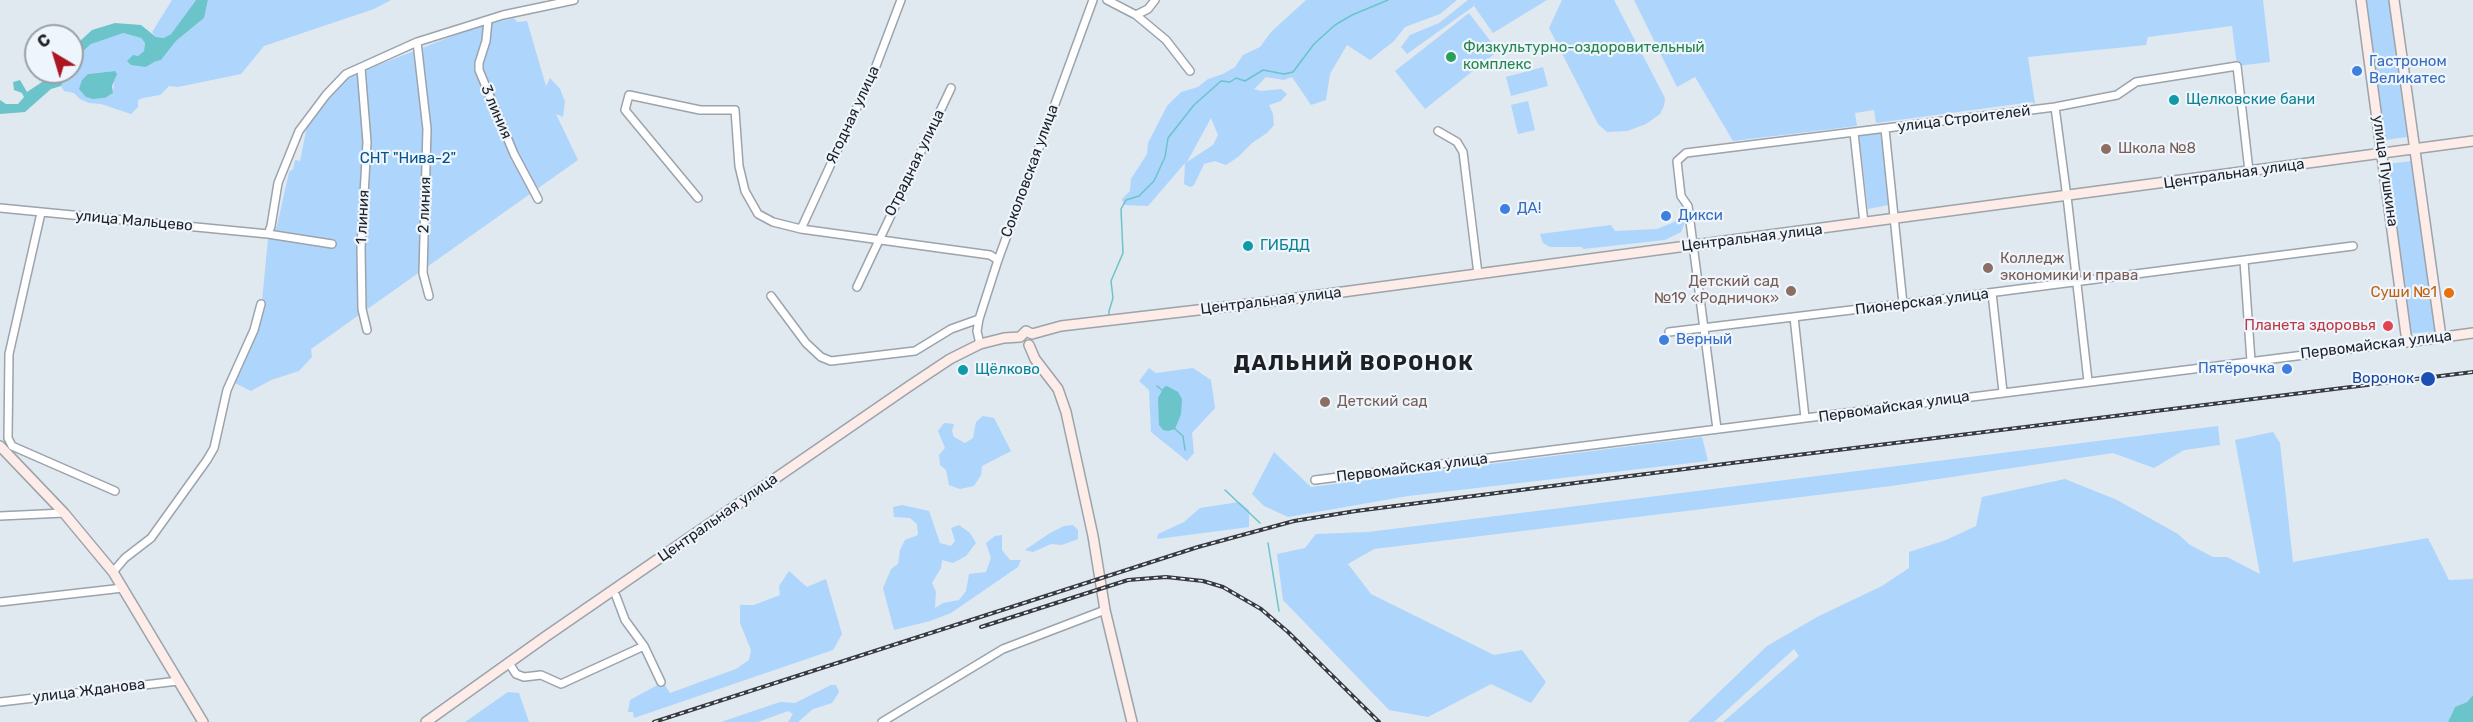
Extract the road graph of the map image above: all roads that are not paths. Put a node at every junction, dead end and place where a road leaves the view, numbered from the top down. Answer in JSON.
{"nodes":[{"id":1,"x":574,"y":0,"type":"edge"},
{"id":2,"x":901,"y":0,"type":"edge"},
{"id":3,"x":1093,"y":0,"type":"edge"},
{"id":4,"x":1107,"y":0,"type":"edge"},
{"id":5,"x":1155,"y":0,"type":"edge"},
{"id":6,"x":2361,"y":0,"type":"edge"},
{"id":7,"x":2394,"y":0,"type":"edge"},
{"id":8,"x":1136,"y":15,"type":"junction"},
{"id":9,"x":488,"y":20,"type":"junction"},
{"id":10,"x":417,"y":42,"type":"junction"},
{"id":11,"x":361,"y":68,"type":"junction"},
{"id":12,"x":1190,"y":71,"type":"dead end"},
{"id":13,"x":951,"y":88,"type":"dead end"},
{"id":14,"x":2055,"y":107,"type":"junction"},
{"id":15,"x":1885,"y":129,"type":"junction"},
{"id":16,"x":1438,"y":131,"type":"dead end"},
{"id":17,"x":1854,"y":133,"type":"junction"},
{"id":18,"x":2473,"y":141,"type":"edge"},
{"id":19,"x":2414,"y":149,"type":"junction"},
{"id":20,"x":2382,"y":153,"type":"junction"},
{"id":21,"x":2249,"y":171,"type":"junction"},
{"id":22,"x":2067,"y":197,"type":"junction"},
{"id":23,"x":698,"y":198,"type":"dead end"},
{"id":24,"x":538,"y":199,"type":"dead end"},
{"id":25,"x":0,"y":208,"type":"edge"},
{"id":26,"x":41,"y":213,"type":"junction"},
{"id":27,"x":1894,"y":219,"type":"junction"},
{"id":28,"x":1864,"y":223,"type":"junction"},
{"id":29,"x":801,"y":229,"type":"junction"},
{"id":30,"x":268,"y":234,"type":"junction"},
{"id":31,"x":879,"y":238,"type":"junction"},
{"id":32,"x":332,"y":244,"type":"dead end"},
{"id":33,"x":1693,"y":246,"type":"junction"},
{"id":34,"x":2353,"y":246,"type":"dead end"},
{"id":35,"x":998,"y":260,"type":"junction"},
{"id":36,"x":2244,"y":261,"type":"junction"},
{"id":37,"x":1478,"y":274,"type":"junction"},
{"id":38,"x":2076,"y":282,"type":"junction"},
{"id":39,"x":857,"y":287,"type":"dead end"},
{"id":40,"x":1992,"y":293,"type":"junction"},
{"id":41,"x":429,"y":296,"type":"dead end"},
{"id":42,"x":771,"y":296,"type":"dead end"},
{"id":43,"x":261,"y":304,"type":"dead end"},
{"id":44,"x":1903,"y":304,"type":"junction"},
{"id":45,"x":1794,"y":317,"type":"junction"},
{"id":46,"x":979,"y":319,"type":"junction"},
{"id":47,"x":1703,"y":327,"type":"junction"},
{"id":48,"x":367,"y":330,"type":"dead end"},
{"id":49,"x":1669,"y":332,"type":"dead end"},
{"id":50,"x":2473,"y":333,"type":"edge"},
{"id":51,"x":1032,"y":334,"type":"junction"},
{"id":52,"x":1020,"y":337,"type":"junction"},
{"id":53,"x":2441,"y":337,"type":"junction"},
{"id":54,"x":2407,"y":342,"type":"junction"},
{"id":55,"x":980,"y":344,"type":"junction"},
{"id":56,"x":1029,"y":345,"type":"junction"},
{"id":57,"x":2251,"y":361,"type":"junction"},
{"id":58,"x":2088,"y":381,"type":"junction"},
{"id":59,"x":2003,"y":392,"type":"junction"},
{"id":60,"x":1805,"y":418,"type":"junction"},
{"id":61,"x":1717,"y":429,"type":"junction"},
{"id":62,"x":4,"y":445,"type":"edge"},
{"id":63,"x":1316,"y":480,"type":"dead end"},
{"id":64,"x":115,"y":491,"type":"dead end"},
{"id":65,"x":64,"y":513,"type":"junction"},
{"id":66,"x":0,"y":516,"type":"edge"},
{"id":67,"x":113,"y":572,"type":"junction"},
{"id":68,"x":123,"y":588,"type":"junction"},
{"id":69,"x":616,"y":596,"type":"dead end"},
{"id":70,"x":0,"y":602,"type":"edge"},
{"id":71,"x":1105,"y":610,"type":"junction"},
{"id":72,"x":644,"y":646,"type":"junction"},
{"id":73,"x":509,"y":663,"type":"junction"},
{"id":74,"x":178,"y":681,"type":"junction"},
{"id":75,"x":661,"y":682,"type":"dead end"},
{"id":76,"x":0,"y":702,"type":"edge"},
{"id":77,"x":202,"y":722,"type":"edge"},
{"id":78,"x":426,"y":722,"type":"edge"},
{"id":79,"x":882,"y":722,"type":"edge"},
{"id":80,"x":1132,"y":722,"type":"edge"}],
"edges":[{"from":1,"to":9,"type":"street"},
{"from":2,"to":29,"type":"street","name":"Ягодная улица"},
{"from":3,"to":35,"type":"street","name":"Соколовская улица"},
{"from":4,"to":8,"type":"street"},
{"from":5,"to":8,"type":"street"},
{"from":6,"to":20,"type":"main road","name":"улица Пушкина"},
{"from":7,"to":19,"type":"main road"},
{"from":8,"to":12,"type":"street"},
{"from":9,"to":10,"type":"street"},
{"from":9,"to":24,"type":"street","name":"3 линия"},
{"from":10,"to":11,"type":"street"},
{"from":10,"to":41,"type":"street","name":"2 линия"},
{"from":11,"to":30,"type":"street"},
{"from":11,"to":48,"type":"street","name":"1 линия"},
{"from":13,"to":31,"type":"street","name":"Отрадная улица"},
{"from":14,"to":15,"type":"street","name":"улица Строителей"},
{"from":14,"to":21,"type":"street","name":"улица Строителей"},
{"from":14,"to":22,"type":"street"},
{"from":15,"to":17,"type":"street","name":"улица Строителей"},
{"from":15,"to":27,"type":"street"},
{"from":16,"to":37,"type":"street"},
{"from":17,"to":28,"type":"street"},
{"from":17,"to":33,"type":"street","name":"улица Строителей"},
{"from":18,"to":19,"type":"main road","name":"Центральная улица"},
{"from":19,"to":20,"type":"main road","name":"Центральная улица"},
{"from":19,"to":53,"type":"main road"},
{"from":20,"to":21,"type":"main road","name":"Центральная улица"},
{"from":20,"to":54,"type":"main road","name":"улица Пушкина"},
{"from":21,"to":22,"type":"main road","name":"Центральная улица"},
{"from":22,"to":27,"type":"main road","name":"Центральная улица"},
{"from":22,"to":38,"type":"street"},
{"from":23,"to":29,"type":"street","name":"Отрадная улица"},
{"from":25,"to":26,"type":"street","name":"улица Мальцево"},
{"from":26,"to":30,"type":"street","name":"улица Мальцево"},
{"from":26,"to":62,"type":"street"},
{"from":27,"to":28,"type":"main road","name":"Центральная улица"},
{"from":27,"to":44,"type":"street"},
{"from":28,"to":33,"type":"main road","name":"Центральная улица"},
{"from":29,"to":31,"type":"street","name":"Отрадная улица"},
{"from":30,"to":32,"type":"street","name":"улица Мальцево"},
{"from":31,"to":35,"type":"street","name":"Отрадная улица"},
{"from":31,"to":39,"type":"street","name":"Отрадная улица"},
{"from":33,"to":37,"type":"main road","name":"Центральная улица"},
{"from":33,"to":47,"type":"street"},
{"from":34,"to":36,"type":"street","name":"Пионерская улица"},
{"from":35,"to":46,"type":"street","name":"Соколовская улица"},
{"from":36,"to":38,"type":"street","name":"Пионерская улица"},
{"from":36,"to":57,"type":"street"},
{"from":37,"to":51,"type":"main road","name":"Центральная улица"},
{"from":38,"to":40,"type":"street","name":"Пионерская улица"},
{"from":38,"to":58,"type":"street"},
{"from":40,"to":44,"type":"street","name":"Пионерская улица"},
{"from":40,"to":59,"type":"street"},
{"from":42,"to":46,"type":"street"},
{"from":43,"to":67,"type":"street"},
{"from":44,"to":45,"type":"street","name":"Пионерская улица"},
{"from":45,"to":47,"type":"street","name":"Пионерская улица"},
{"from":45,"to":60,"type":"street"},
{"from":46,"to":55,"type":"street","name":"Соколовская улица"},
{"from":47,"to":49,"type":"street","name":"Пионерская улица"},
{"from":47,"to":61,"type":"street"},
{"from":50,"to":53,"type":"main road","name":"Первомайская улица"},
{"from":51,"to":52,"type":"main road","name":"Центральная улица"},
{"from":51,"to":56,"type":"main road"},
{"from":52,"to":55,"type":"main road","name":"Центральная улица"},
{"from":52,"to":56,"type":"main road"},
{"from":53,"to":54,"type":"main road","name":"Первомайская улица"},
{"from":54,"to":57,"type":"street","name":"Первомайская улица"},
{"from":55,"to":73,"type":"main road","name":"Центральная улица"},
{"from":56,"to":71,"type":"main road"},
{"from":57,"to":58,"type":"street","name":"Первомайская улица"},
{"from":58,"to":59,"type":"street","name":"Первомайская улица"},
{"from":59,"to":60,"type":"street","name":"Первомайская улица"},
{"from":60,"to":61,"type":"street","name":"Первомайская улица"},
{"from":61,"to":63,"type":"street","name":"Первомайская улица"},
{"from":62,"to":64,"type":"street"},
{"from":62,"to":65,"type":"main road"},
{"from":65,"to":66,"type":"street"},
{"from":65,"to":67,"type":"main road"},
{"from":67,"to":68,"type":"main road"},
{"from":68,"to":70,"type":"street"},
{"from":68,"to":74,"type":"main road"},
{"from":69,"to":72,"type":"street"},
{"from":71,"to":79,"type":"street"},
{"from":71,"to":80,"type":"main road"},
{"from":72,"to":73,"type":"street"},
{"from":72,"to":75,"type":"street"},
{"from":73,"to":78,"type":"main road","name":"Центральная улица"},
{"from":74,"to":76,"type":"street","name":"улица Жданова"},
{"from":74,"to":77,"type":"main road"}]}
